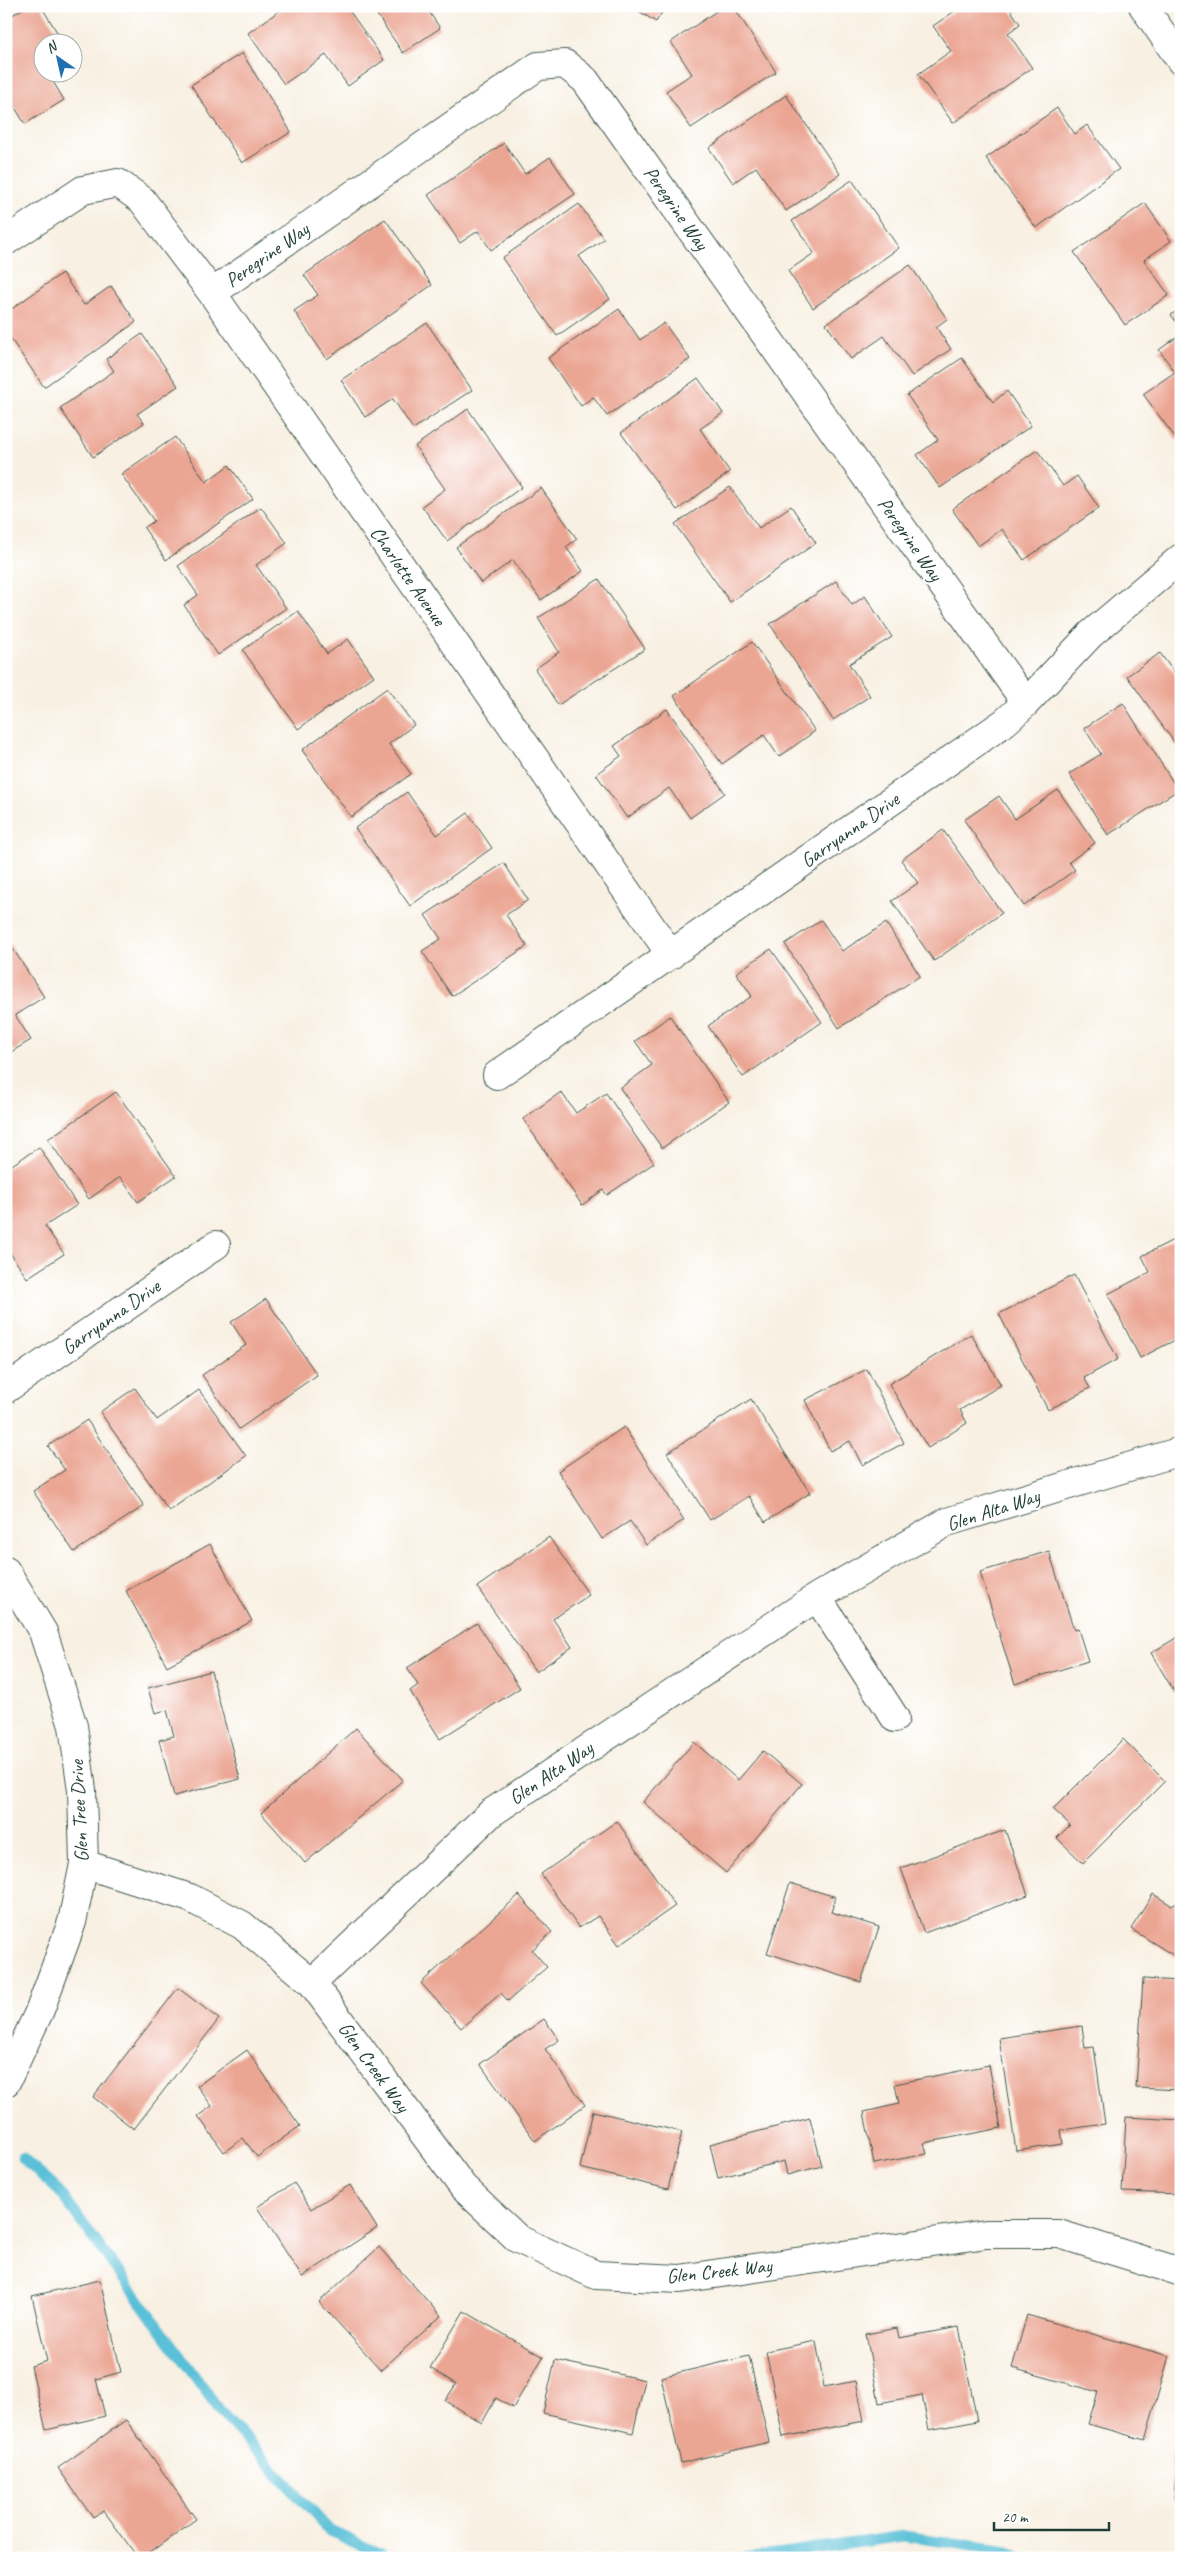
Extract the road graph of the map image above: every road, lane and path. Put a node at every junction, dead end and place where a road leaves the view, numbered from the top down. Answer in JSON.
{"nodes":[{"id":1,"x":1143,"y":6,"type":"edge"},
{"id":2,"x":1181,"y":61,"type":"edge"},
{"id":3,"x":6,"y":241,"type":"edge"},
{"id":4,"x":212,"y":293,"type":"junction"},
{"id":5,"x":1181,"y":558,"type":"edge"},
{"id":6,"x":1026,"y":704,"type":"junction"},
{"id":7,"x":671,"y":955,"type":"junction"},
{"id":8,"x":497,"y":1075,"type":"dead end"},
{"id":9,"x":216,"y":1245,"type":"dead end"},
{"id":10,"x":6,"y":1390,"type":"edge"},
{"id":11,"x":1181,"y":1451,"type":"edge"},
{"id":12,"x":6,"y":1571,"type":"edge"},
{"id":13,"x":817,"y":1597,"type":"junction"},
{"id":14,"x":895,"y":1718,"type":"dead end"},
{"id":15,"x":84,"y":1864,"type":"junction"},
{"id":16,"x":312,"y":1983,"type":"junction"},
{"id":17,"x":6,"y":2082,"type":"edge"},
{"id":18,"x":1181,"y":2272,"type":"edge"}],
"edges":[{"from":1,"to":2,"type":"street"},
{"from":3,"to":4,"type":"street","name":"Charlotte Avenue"},
{"from":4,"to":6,"type":"street","name":"Peregrine Way"},
{"from":4,"to":7,"type":"street","name":"Charlotte Avenue"},
{"from":5,"to":6,"type":"street","name":"Garryanna Drive"},
{"from":6,"to":7,"type":"street","name":"Garryanna Drive"},
{"from":7,"to":8,"type":"street","name":"Garryanna Drive"},
{"from":9,"to":10,"type":"street","name":"Garryanna Drive"},
{"from":11,"to":13,"type":"street","name":"Glen Alta Way"},
{"from":12,"to":15,"type":"street","name":"Glen Tree Drive"},
{"from":13,"to":14,"type":"street"},
{"from":13,"to":16,"type":"street","name":"Glen Alta Way"},
{"from":15,"to":16,"type":"street","name":"Glen Creek Way"},
{"from":15,"to":17,"type":"street","name":"Glen Tree Drive"},
{"from":16,"to":18,"type":"street","name":"Glen Creek Way"}]}
